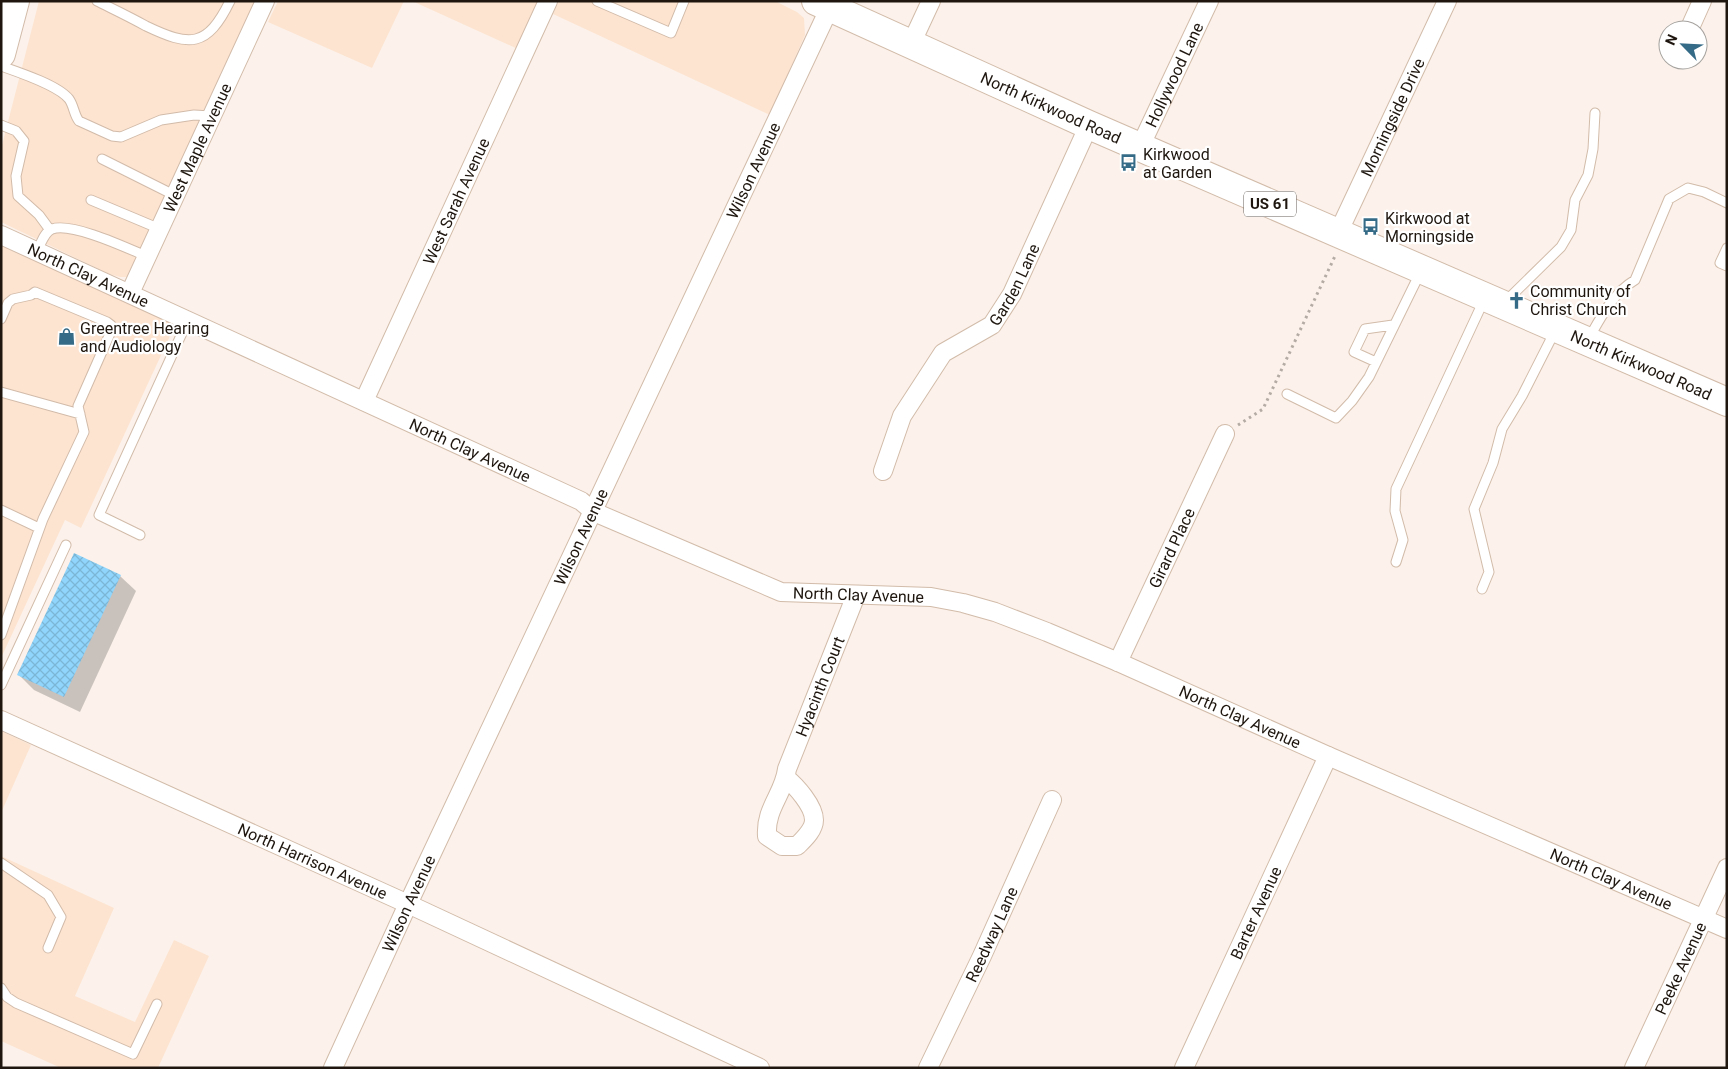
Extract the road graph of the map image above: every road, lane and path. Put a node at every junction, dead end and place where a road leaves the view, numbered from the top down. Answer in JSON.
{"nodes":[{"id":1,"x":15,"y":1,"type":"edge"},
{"id":2,"x":97,"y":1,"type":"edge"},
{"id":3,"x":230,"y":1,"type":"edge"},
{"id":4,"x":264,"y":1,"type":"edge"},
{"id":5,"x":548,"y":1,"type":"edge"},
{"id":6,"x":596,"y":1,"type":"edge"},
{"id":7,"x":684,"y":1,"type":"edge"},
{"id":8,"x":931,"y":1,"type":"edge"},
{"id":9,"x":1209,"y":1,"type":"edge"},
{"id":10,"x":1447,"y":1,"type":"edge"},
{"id":11,"x":1702,"y":1,"type":"edge"},
{"id":12,"x":823,"y":4,"type":"edge"},
{"id":13,"x":1693,"y":20,"type":"edge"},
{"id":14,"x":911,"y":44,"type":"junction"},
{"id":15,"x":2,"y":54,"type":"edge"},
{"id":16,"x":1595,"y":113,"type":"dead end"},
{"id":17,"x":211,"y":116,"type":"junction"},
{"id":18,"x":1,"y":125,"type":"edge"},
{"id":19,"x":1089,"y":125,"type":"junction"},
{"id":20,"x":1140,"y":147,"type":"junction"},
{"id":21,"x":102,"y":159,"type":"dead end"},
{"id":22,"x":176,"y":196,"type":"junction"},
{"id":23,"x":90,"y":200,"type":"dead end"},
{"id":24,"x":1727,"y":203,"type":"edge"},
{"id":25,"x":160,"y":228,"type":"junction"},
{"id":26,"x":50,"y":230,"type":"junction"},
{"id":27,"x":1,"y":235,"type":"edge"},
{"id":28,"x":1341,"y":235,"type":"junction"},
{"id":29,"x":1727,"y":248,"type":"edge"},
{"id":30,"x":37,"y":251,"type":"junction"},
{"id":31,"x":146,"y":256,"type":"junction"},
{"id":32,"x":1727,"y":266,"type":"edge"},
{"id":33,"x":1422,"y":269,"type":"junction"},
{"id":34,"x":130,"y":293,"type":"junction"},
{"id":35,"x":1494,"y":301,"type":"junction"},
{"id":36,"x":1,"y":319,"type":"edge"},
{"id":37,"x":188,"y":320,"type":"junction"},
{"id":38,"x":1393,"y":325,"type":"junction"},
{"id":39,"x":1557,"y":328,"type":"junction"},
{"id":40,"x":1587,"y":341,"type":"junction"},
{"id":41,"x":1376,"y":362,"type":"junction"},
{"id":42,"x":1,"y":392,"type":"edge"},
{"id":43,"x":1287,"y":394,"type":"dead end"},
{"id":44,"x":364,"y":401,"type":"junction"},
{"id":45,"x":1727,"y":402,"type":"edge"},
{"id":46,"x":80,"y":414,"type":"junction"},
{"id":47,"x":1225,"y":434,"type":"joint"},
{"id":48,"x":883,"y":471,"type":"dead end"},
{"id":49,"x":1,"y":510,"type":"edge"},
{"id":50,"x":594,"y":512,"type":"junction"},
{"id":51,"x":39,"y":528,"type":"junction"},
{"id":52,"x":140,"y":535,"type":"dead end"},
{"id":53,"x":66,"y":544,"type":"dead end"},
{"id":54,"x":1396,"y":562,"type":"dead end"},
{"id":55,"x":1482,"y":589,"type":"dead end"},
{"id":56,"x":856,"y":595,"type":"junction"},
{"id":57,"x":1,"y":635,"type":"edge"},
{"id":58,"x":1118,"y":662,"type":"junction"},
{"id":59,"x":1,"y":685,"type":"edge"},
{"id":60,"x":1,"y":720,"type":"edge"},
{"id":61,"x":1328,"y":756,"type":"junction"},
{"id":62,"x":786,"y":778,"type":"dead end"},
{"id":63,"x":1052,"y":800,"type":"dead end"},
{"id":64,"x":1,"y":863,"type":"edge"},
{"id":65,"x":1727,"y":868,"type":"edge"},
{"id":66,"x":408,"y":904,"type":"junction"},
{"id":67,"x":1703,"y":919,"type":"junction"},
{"id":68,"x":1727,"y":929,"type":"edge"},
{"id":69,"x":48,"y":948,"type":"dead end"},
{"id":70,"x":1,"y":988,"type":"edge"},
{"id":71,"x":157,"y":1004,"type":"dead end"},
{"id":72,"x":333,"y":1068,"type":"edge"},
{"id":73,"x":760,"y":1068,"type":"edge"},
{"id":74,"x":928,"y":1068,"type":"edge"},
{"id":75,"x":1184,"y":1068,"type":"edge"},
{"id":76,"x":1634,"y":1068,"type":"edge"}],
"edges":[{"from":1,"to":15,"type":"main road"},
{"from":2,"to":3,"type":"lane"},
{"from":4,"to":17,"type":"street","name":"West Maple Avenue"},
{"from":5,"to":44,"type":"street","name":"West Sarah Avenue"},
{"from":6,"to":7,"type":"lane"},
{"from":8,"to":14,"type":"street"},
{"from":9,"to":20,"type":"street","name":"Hollywood Lane"},
{"from":10,"to":28,"type":"street","name":"Morningside Drive"},
{"from":11,"to":13,"type":"street"},
{"from":12,"to":14,"type":"main road","name":"North Kirkwood Road","number":"US 61"},
{"from":12,"to":50,"type":"street","name":"Wilson Avenue"},
{"from":14,"to":19,"type":"main road","name":"North Kirkwood Road","number":"US 61"},
{"from":15,"to":17,"type":"lane"},
{"from":16,"to":35,"type":"lane"},
{"from":17,"to":22,"type":"street","name":"West Maple Avenue"},
{"from":18,"to":26,"type":"lane"},
{"from":19,"to":20,"type":"main road","name":"North Kirkwood Road","number":"US 61"},
{"from":19,"to":48,"type":"street","name":"Garden Lane"},
{"from":20,"to":28,"type":"main road","name":"North Kirkwood Road","number":"US 61"},
{"from":21,"to":22,"type":"lane"},
{"from":22,"to":25,"type":"street","name":"West Maple Avenue"},
{"from":23,"to":25,"type":"lane"},
{"from":24,"to":40,"type":"lane"},
{"from":25,"to":31,"type":"street","name":"West Maple Avenue"},
{"from":26,"to":30,"type":"lane"},
{"from":26,"to":31,"type":"lane"},
{"from":27,"to":30,"type":"street","name":"North Clay Avenue"},
{"from":28,"to":33,"type":"main road","name":"North Kirkwood Road","number":"US 61"},
{"from":28,"to":47,"type":"path"},
{"from":29,"to":32,"type":"lane"},
{"from":30,"to":34,"type":"street","name":"North Clay Avenue"},
{"from":31,"to":34,"type":"street","name":"West Maple Avenue"},
{"from":33,"to":35,"type":"main road","name":"North Kirkwood Road","number":"US 61"},
{"from":33,"to":38,"type":"lane"},
{"from":34,"to":37,"type":"street","name":"North Clay Avenue"},
{"from":35,"to":39,"type":"main road","name":"North Kirkwood Road","number":"US 61"},
{"from":35,"to":54,"type":"lane"},
{"from":36,"to":46,"type":"lane"},
{"from":37,"to":44,"type":"street","name":"North Clay Avenue"},
{"from":37,"to":52,"type":"lane"},
{"from":38,"to":41,"type":"lane"},
{"from":38,"to":41,"type":"lane"},
{"from":39,"to":40,"type":"main road","name":"North Kirkwood Road","number":"US 61"},
{"from":39,"to":55,"type":"lane"},
{"from":40,"to":45,"type":"main road","name":"North Kirkwood Road","number":"US 61"},
{"from":41,"to":43,"type":"lane"},
{"from":42,"to":46,"type":"lane"},
{"from":44,"to":50,"type":"street","name":"North Clay Avenue"},
{"from":46,"to":51,"type":"lane"},
{"from":47,"to":58,"type":"street","name":"Girard Place"},
{"from":49,"to":51,"type":"lane"},
{"from":50,"to":56,"type":"street","name":"North Clay Avenue"},
{"from":50,"to":66,"type":"street","name":"Wilson Avenue"},
{"from":51,"to":57,"type":"lane"},
{"from":53,"to":59,"type":"lane"},
{"from":56,"to":58,"type":"street","name":"North Clay Avenue"},
{"from":56,"to":62,"type":"street","name":"Hyacinth Court"},
{"from":58,"to":61,"type":"street","name":"North Clay Avenue"},
{"from":60,"to":66,"type":"street","name":"North Harrison Avenue"},
{"from":61,"to":67,"type":"street","name":"North Clay Avenue"},
{"from":61,"to":75,"type":"street","name":"Barter Avenue"},
{"from":63,"to":74,"type":"street","name":"Reedway Lane"},
{"from":64,"to":69,"type":"lane"},
{"from":65,"to":67,"type":"street","name":"Peeke Avenue"},
{"from":66,"to":72,"type":"street","name":"Wilson Avenue"},
{"from":66,"to":73,"type":"street","name":"North Harrison Avenue"},
{"from":67,"to":68,"type":"street","name":"North Clay Avenue"},
{"from":67,"to":76,"type":"street","name":"Peeke Avenue"},
{"from":70,"to":71,"type":"lane"}]}
